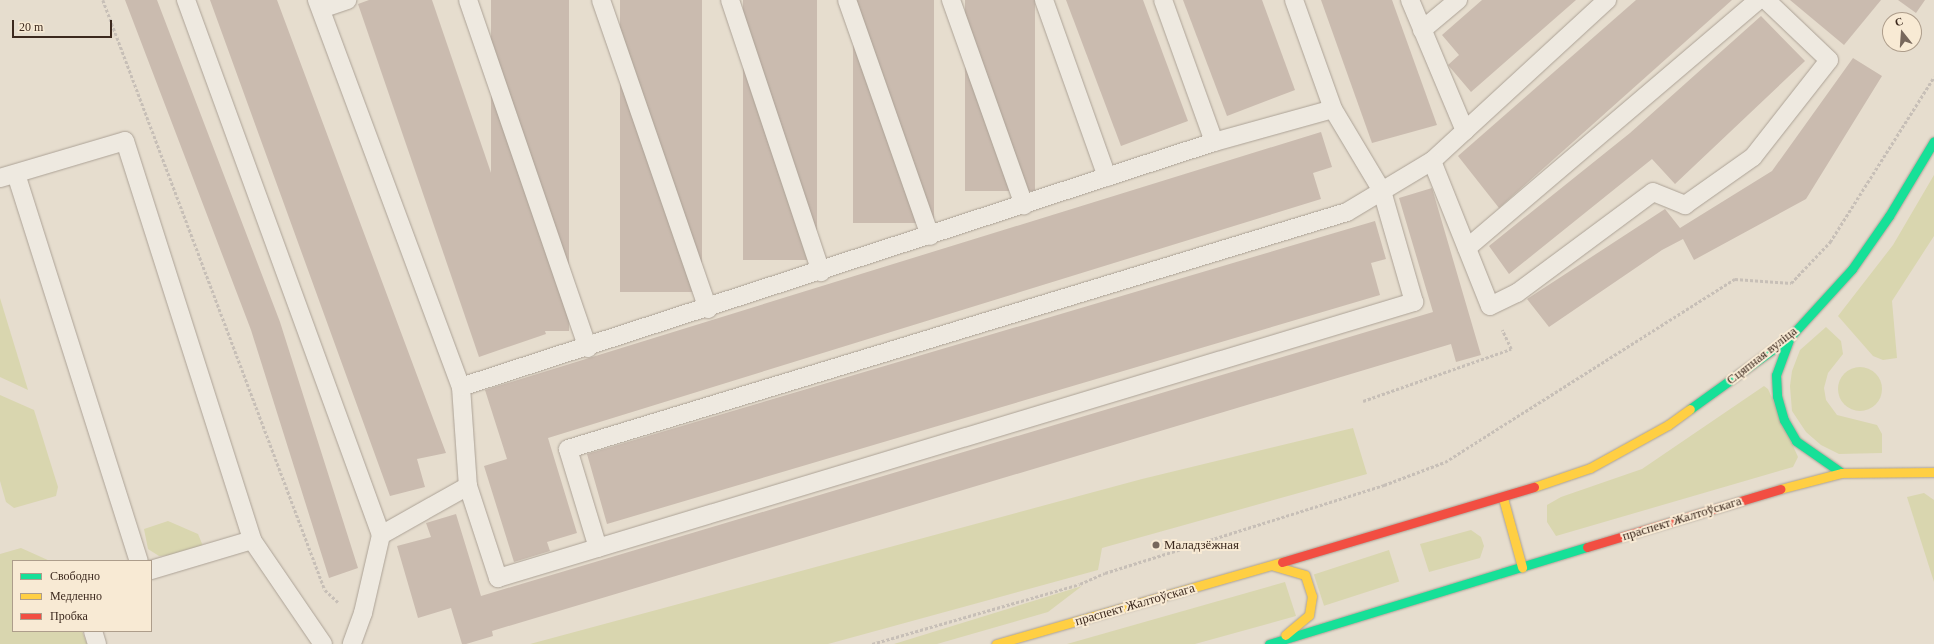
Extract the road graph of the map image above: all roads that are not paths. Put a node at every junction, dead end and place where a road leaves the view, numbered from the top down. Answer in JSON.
{"nodes":[{"id":1,"x":186,"y":0,"type":"edge"},
{"id":2,"x":347,"y":0,"type":"edge"},
{"id":3,"x":468,"y":0,"type":"edge"},
{"id":4,"x":601,"y":0,"type":"edge"},
{"id":5,"x":730,"y":0,"type":"edge"},
{"id":6,"x":847,"y":0,"type":"edge"},
{"id":7,"x":951,"y":0,"type":"edge"},
{"id":8,"x":1044,"y":0,"type":"edge"},
{"id":9,"x":1163,"y":0,"type":"edge"},
{"id":10,"x":1294,"y":0,"type":"edge"},
{"id":11,"x":1410,"y":0,"type":"edge"},
{"id":12,"x":1458,"y":0,"type":"edge"},
{"id":13,"x":1607,"y":0,"type":"edge"},
{"id":14,"x":1758,"y":0,"type":"edge"},
{"id":15,"x":1766,"y":0,"type":"edge"},
{"id":16,"x":319,"y":4,"type":"edge"},
{"id":17,"x":1422,"y":30,"type":"junction"},
{"id":18,"x":1333,"y":109,"type":"junction"},
{"id":19,"x":1465,"y":131,"type":"junction"},
{"id":20,"x":1934,"y":141,"type":"edge"},
{"id":21,"x":1214,"y":142,"type":"junction"},
{"id":22,"x":1432,"y":161,"type":"junction"},
{"id":23,"x":8,"y":176,"type":"edge"},
{"id":24,"x":1107,"y":177,"type":"junction"},
{"id":25,"x":1382,"y":191,"type":"junction"},
{"id":26,"x":1024,"y":205,"type":"junction"},
{"id":27,"x":930,"y":236,"type":"junction"},
{"id":28,"x":1467,"y":248,"type":"junction"},
{"id":29,"x":821,"y":272,"type":"junction"},
{"id":30,"x":708,"y":309,"type":"junction"},
{"id":31,"x":1790,"y":337,"type":"junction"},
{"id":32,"x":588,"y":348,"type":"junction"},
{"id":33,"x":461,"y":387,"type":"junction"},
{"id":34,"x":1590,"y":468,"type":"joint"},
{"id":35,"x":1934,"y":472,"type":"edge"},
{"id":36,"x":1842,"y":473,"type":"junction"},
{"id":37,"x":468,"y":486,"type":"junction"},
{"id":38,"x":1503,"y":498,"type":"junction"},
{"id":39,"x":381,"y":535,"type":"junction"},
{"id":40,"x":252,"y":540,"type":"junction"},
{"id":41,"x":598,"y":548,"type":"junction"},
{"id":42,"x":139,"y":560,"type":"edge"},
{"id":43,"x":1274,"y":566,"type":"junction"},
{"id":44,"x":1522,"y":567,"type":"junction"},
{"id":45,"x":152,"y":570,"type":"edge"},
{"id":46,"x":93,"y":632,"type":"edge"},
{"id":47,"x":1273,"y":643,"type":"edge"},
{"id":48,"x":97,"y":644,"type":"edge"},
{"id":49,"x":323,"y":644,"type":"edge"},
{"id":50,"x":352,"y":644,"type":"edge"},
{"id":51,"x":996,"y":644,"type":"edge"}],
"edges":[{"from":1,"to":39,"type":"lane"},
{"from":2,"to":16,"type":"lane"},
{"from":3,"to":32,"type":"lane"},
{"from":4,"to":30,"type":"lane"},
{"from":5,"to":29,"type":"lane"},
{"from":6,"to":27,"type":"lane"},
{"from":7,"to":26,"type":"lane"},
{"from":8,"to":24,"type":"lane"},
{"from":9,"to":21,"type":"lane"},
{"from":10,"to":18,"type":"lane"},
{"from":11,"to":17,"type":"lane"},
{"from":12,"to":17,"type":"lane"},
{"from":13,"to":19,"type":"lane"},
{"from":14,"to":28,"type":"lane"},
{"from":15,"to":28,"type":"lane"},
{"from":16,"to":33,"type":"lane"},
{"from":17,"to":19,"type":"lane"},
{"from":18,"to":21,"type":"lane"},
{"from":18,"to":25,"type":"lane"},
{"from":19,"to":22,"type":"lane"},
{"from":20,"to":31,"type":"main road","name":"Сцяпная вуліца"},
{"from":21,"to":24,"type":"lane"},
{"from":22,"to":25,"type":"lane"},
{"from":22,"to":28,"type":"lane"},
{"from":23,"to":40,"type":"lane"},
{"from":23,"to":42,"type":"lane"},
{"from":24,"to":26,"type":"lane"},
{"from":25,"to":41,"type":"lane"},
{"from":25,"to":41,"type":"lane"},
{"from":26,"to":27,"type":"lane"},
{"from":27,"to":29,"type":"lane"},
{"from":29,"to":30,"type":"lane"},
{"from":30,"to":32,"type":"lane"},
{"from":31,"to":34,"type":"main road","name":"Сцяпная вуліца"},
{"from":31,"to":36,"type":"main road"},
{"from":32,"to":33,"type":"lane"},
{"from":33,"to":37,"type":"lane"},
{"from":34,"to":38,"type":"main road","name":"праспект Жалтоўскага"},
{"from":35,"to":36,"type":"main road","name":"праспект Жалтоўскага"},
{"from":36,"to":44,"type":"main road","name":"праспект Жалтоўскага"},
{"from":37,"to":39,"type":"lane"},
{"from":37,"to":41,"type":"lane"},
{"from":38,"to":43,"type":"main road","name":"праспект Жалтоўскага"},
{"from":38,"to":44,"type":"main road"},
{"from":39,"to":50,"type":"lane"},
{"from":40,"to":45,"type":"lane"},
{"from":40,"to":49,"type":"lane"},
{"from":43,"to":47,"type":"main road","name":"праспект Жалтоўскага"},
{"from":43,"to":51,"type":"main road","name":"праспект Жалтоўскага"},
{"from":44,"to":47,"type":"main road","name":"праспект Жалтоўскага"},
{"from":46,"to":48,"type":"lane"}]}
